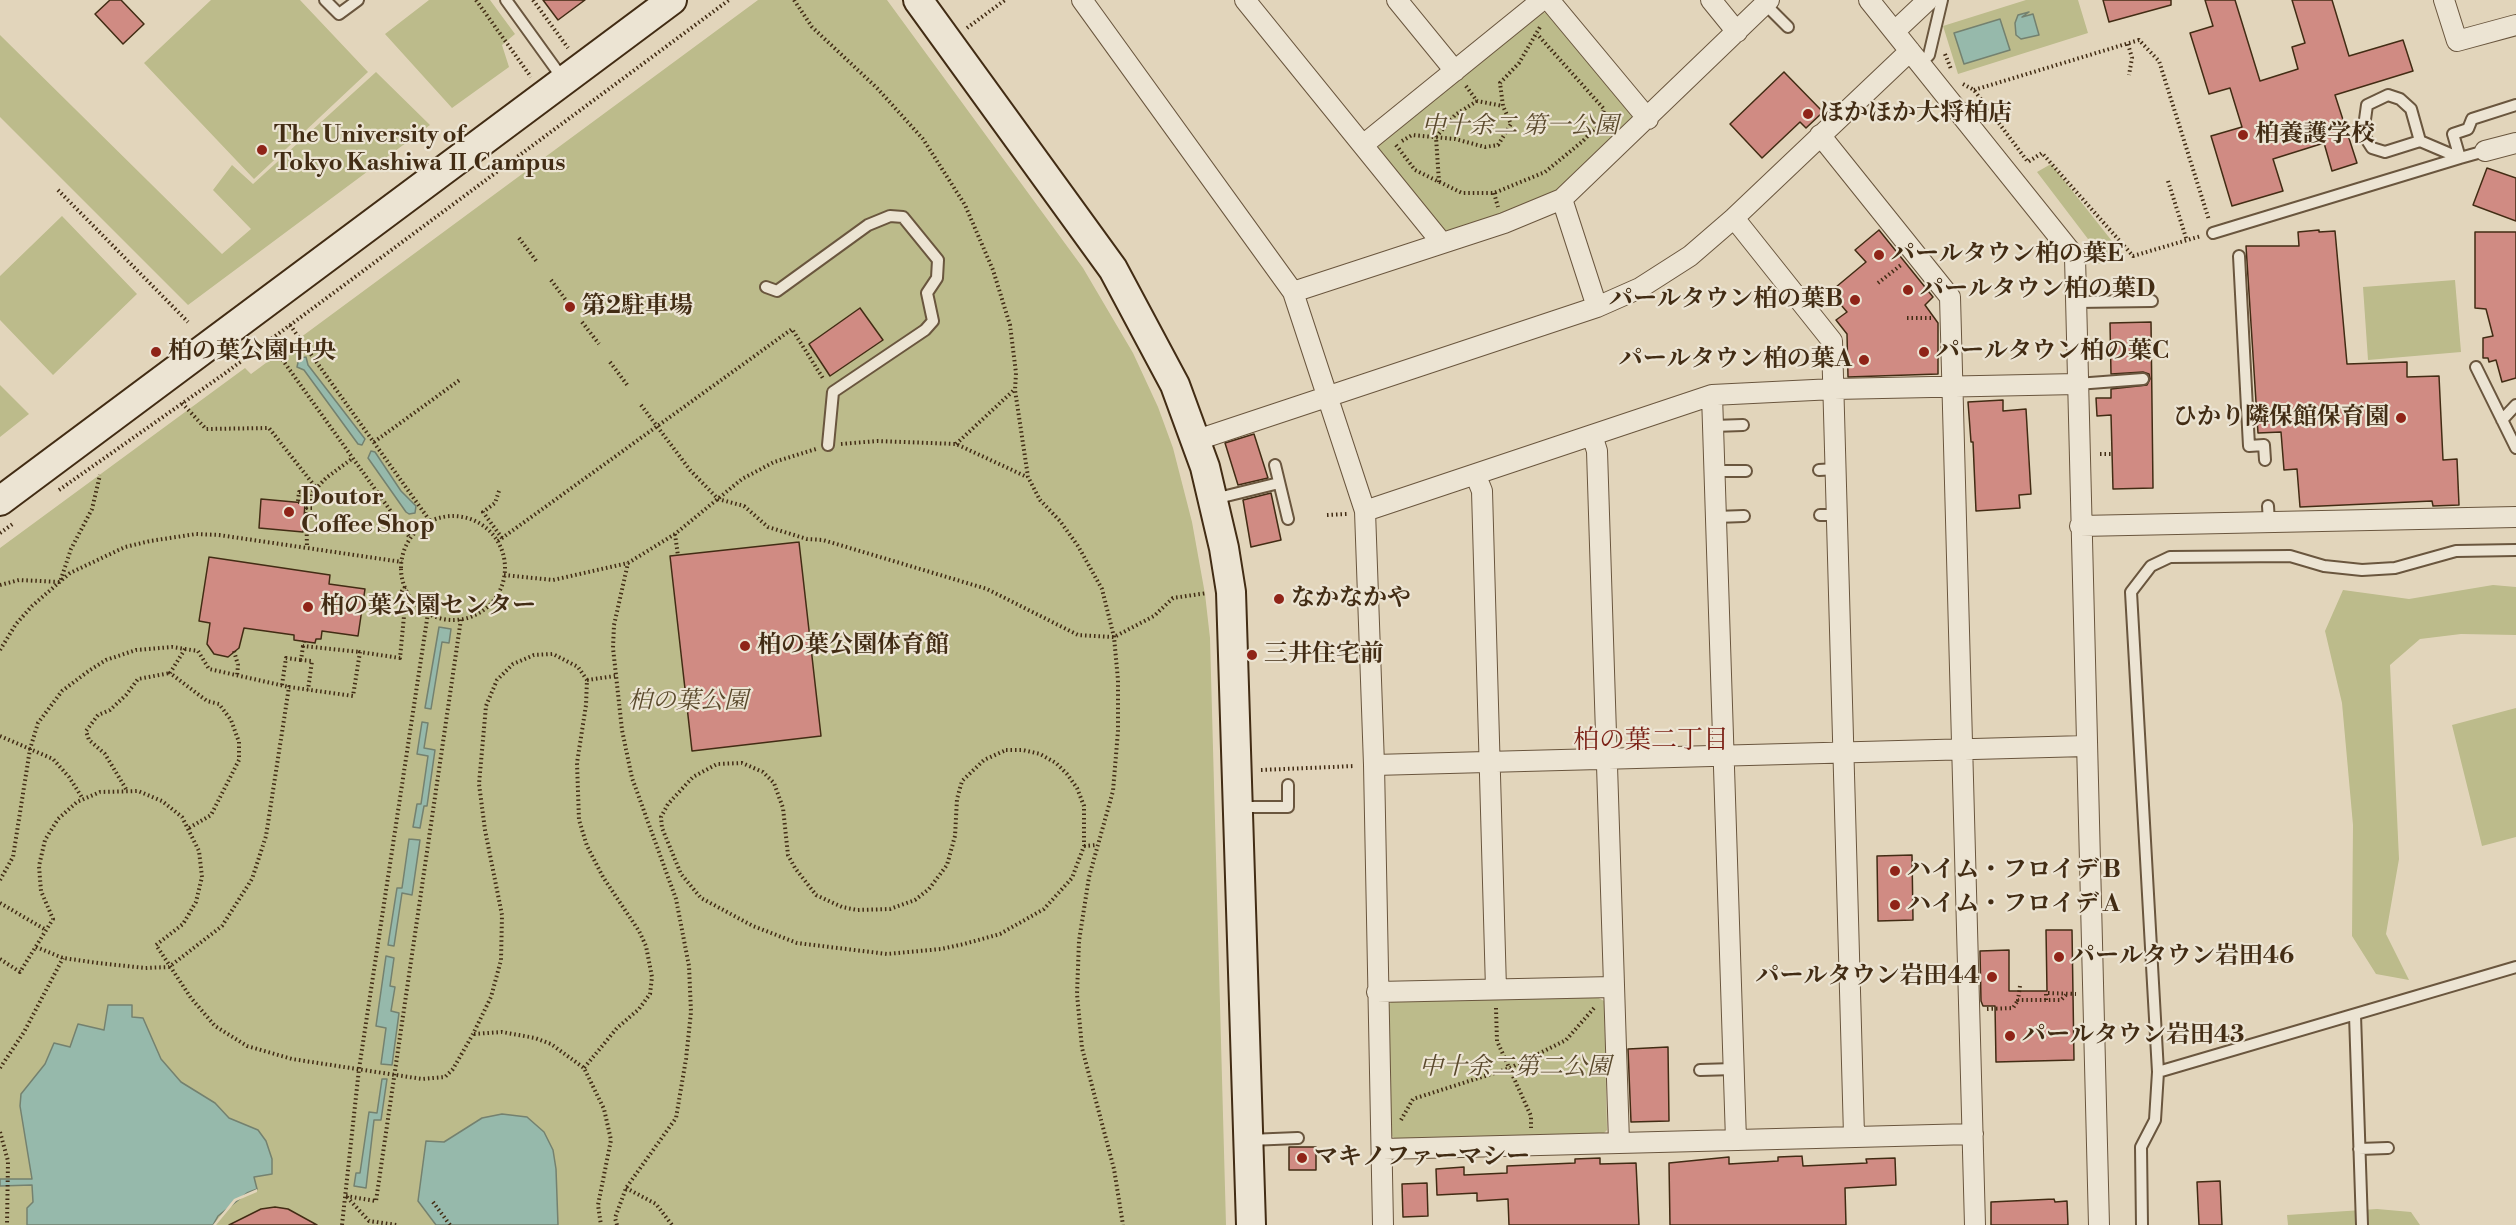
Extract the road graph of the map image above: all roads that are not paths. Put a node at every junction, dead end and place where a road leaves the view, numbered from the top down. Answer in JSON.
{"nodes":[{"id":1,"x":325,"y":0,"type":"edge"},
{"id":2,"x":358,"y":0,"type":"edge"},
{"id":3,"x":506,"y":0,"type":"edge"},
{"id":4,"x":672,"y":0,"type":"edge"},
{"id":5,"x":918,"y":0,"type":"edge"},
{"id":6,"x":1082,"y":0,"type":"edge"},
{"id":7,"x":1245,"y":0,"type":"edge"},
{"id":8,"x":1397,"y":0,"type":"edge"},
{"id":9,"x":1542,"y":0,"type":"edge"},
{"id":10,"x":1550,"y":0,"type":"edge"},
{"id":11,"x":1711,"y":0,"type":"edge"},
{"id":12,"x":1869,"y":0,"type":"edge"},
{"id":13,"x":1928,"y":0,"type":"edge"},
{"id":14,"x":1942,"y":0,"type":"edge"},
{"id":15,"x":2444,"y":0,"type":"edge"},
{"id":16,"x":1767,"y":2,"type":"edge"},
{"id":17,"x":2516,"y":24,"type":"edge"},
{"id":18,"x":1788,"y":27,"type":"dead end"},
{"id":19,"x":1895,"y":31,"type":"junction"},
{"id":20,"x":1737,"y":32,"type":"junction"},
{"id":21,"x":1915,"y":57,"type":"junction"},
{"id":22,"x":1455,"y":71,"type":"junction"},
{"id":23,"x":563,"y":79,"type":"junction"},
{"id":24,"x":2516,"y":105,"type":"edge"},
{"id":25,"x":1648,"y":119,"type":"junction"},
{"id":26,"x":1820,"y":135,"type":"junction"},
{"id":27,"x":2420,"y":141,"type":"junction"},
{"id":28,"x":2516,"y":143,"type":"edge"},
{"id":29,"x":1363,"y":145,"type":"junction"},
{"id":30,"x":2485,"y":151,"type":"joint"},
{"id":31,"x":2460,"y":158,"type":"junction"},
{"id":32,"x":1562,"y":199,"type":"junction"},
{"id":33,"x":1734,"y":218,"type":"junction"},
{"id":34,"x":2213,"y":233,"type":"road end"},
{"id":35,"x":1442,"y":243,"type":"junction"},
{"id":36,"x":2239,"y":256,"type":"dead end"},
{"id":37,"x":766,"y":287,"type":"dead end"},
{"id":38,"x":1293,"y":292,"type":"junction"},
{"id":39,"x":2152,"y":301,"type":"dead end"},
{"id":40,"x":2076,"y":302,"type":"junction"},
{"id":41,"x":1596,"y":307,"type":"junction"},
{"id":42,"x":2476,"y":367,"type":"dead end"},
{"id":43,"x":2143,"y":379,"type":"dead end"},
{"id":44,"x":2077,"y":384,"type":"junction"},
{"id":45,"x":1953,"y":386,"type":"junction"},
{"id":46,"x":1834,"y":389,"type":"junction"},
{"id":47,"x":1327,"y":395,"type":"junction"},
{"id":48,"x":1712,"y":395,"type":"junction"},
{"id":49,"x":2516,"y":405,"type":"edge"},
{"id":50,"x":2502,"y":420,"type":"junction"},
{"id":51,"x":1743,"y":425,"type":"dead end"},
{"id":52,"x":1713,"y":426,"type":"junction"},
{"id":53,"x":1592,"y":435,"type":"junction"},
{"id":54,"x":1197,"y":440,"type":"junction"},
{"id":55,"x":828,"y":445,"type":"road end"},
{"id":56,"x":2516,"y":448,"type":"edge"},
{"id":57,"x":2265,"y":460,"type":"dead end"},
{"id":58,"x":1275,"y":465,"type":"dead end"},
{"id":59,"x":1715,"y":471,"type":"junction"},
{"id":60,"x":1746,"y":471,"type":"dead end"},
{"id":61,"x":1476,"y":476,"type":"junction"},
{"id":62,"x":1279,"y":483,"type":"junction"},
{"id":63,"x":1214,"y":499,"type":"junction"},
{"id":64,"x":9,"y":510,"type":"edge"},
{"id":65,"x":1365,"y":511,"type":"junction"},
{"id":66,"x":1744,"y":516,"type":"dead end"},
{"id":67,"x":1716,"y":517,"type":"junction"},
{"id":68,"x":2516,"y":517,"type":"edge"},
{"id":69,"x":1288,"y":519,"type":"dead end"},
{"id":70,"x":2080,"y":526,"type":"junction"},
{"id":71,"x":2516,"y":550,"type":"edge"},
{"id":72,"x":2086,"y":746,"type":"junction"},
{"id":73,"x":1963,"y":749,"type":"junction"},
{"id":74,"x":1844,"y":752,"type":"junction"},
{"id":75,"x":1725,"y":755,"type":"junction"},
{"id":76,"x":1608,"y":759,"type":"junction"},
{"id":77,"x":1490,"y":762,"type":"junction"},
{"id":78,"x":1374,"y":765,"type":"junction"},
{"id":79,"x":1288,"y":785,"type":"dead end"},
{"id":80,"x":1238,"y":807,"type":"junction"},
{"id":81,"x":2516,"y":967,"type":"edge"},
{"id":82,"x":1613,"y":987,"type":"junction"},
{"id":83,"x":1377,"y":992,"type":"junction"},
{"id":84,"x":1496,"y":997,"type":"junction"},
{"id":85,"x":2355,"y":1015,"type":"junction"},
{"id":86,"x":1734,"y":1069,"type":"junction"},
{"id":87,"x":1700,"y":1070,"type":"dead end"},
{"id":88,"x":2158,"y":1072,"type":"junction"},
{"id":89,"x":1973,"y":1134,"type":"junction"},
{"id":90,"x":1854,"y":1135,"type":"junction"},
{"id":91,"x":1298,"y":1138,"type":"dead end"},
{"id":92,"x":1248,"y":1140,"type":"junction"},
{"id":93,"x":1736,"y":1140,"type":"junction"},
{"id":94,"x":1619,"y":1142,"type":"junction"},
{"id":95,"x":2388,"y":1148,"type":"dead end"},
{"id":96,"x":1383,"y":1149,"type":"junction"},
{"id":97,"x":2359,"y":1149,"type":"junction"},
{"id":98,"x":1251,"y":1225,"type":"edge"},
{"id":99,"x":1383,"y":1225,"type":"edge"},
{"id":100,"x":1974,"y":1225,"type":"edge"},
{"id":101,"x":2099,"y":1225,"type":"edge"},
{"id":102,"x":2142,"y":1225,"type":"edge"},
{"id":103,"x":2362,"y":1225,"type":"edge"}],
"edges":[{"from":1,"to":2,"type":"lane"},
{"from":3,"to":23,"type":"lane"},
{"from":4,"to":23,"type":"street"},
{"from":5,"to":54,"type":"street"},
{"from":6,"to":38,"type":"street"},
{"from":7,"to":29,"type":"street"},
{"from":8,"to":22,"type":"street"},
{"from":9,"to":22,"type":"street"},
{"from":10,"to":25,"type":"street"},
{"from":11,"to":20,"type":"street"},
{"from":12,"to":19,"type":"street"},
{"from":13,"to":19,"type":"street"},
{"from":14,"to":21,"type":"lane"},
{"from":15,"to":17,"type":"street"},
{"from":16,"to":18,"type":"lane"},
{"from":16,"to":20,"type":"street"},
{"from":19,"to":21,"type":"street"},
{"from":20,"to":25,"type":"street"},
{"from":21,"to":26,"type":"street"},
{"from":21,"to":40,"type":"street"},
{"from":22,"to":29,"type":"street"},
{"from":23,"to":64,"type":"street"},
{"from":24,"to":31,"type":"lane"},
{"from":25,"to":32,"type":"street"},
{"from":26,"to":33,"type":"street"},
{"from":26,"to":45,"type":"street"},
{"from":27,"to":27,"type":"lane"},
{"from":27,"to":31,"type":"lane"},
{"from":28,"to":30,"type":"street"},
{"from":29,"to":35,"type":"street"},
{"from":30,"to":31,"type":"lane"},
{"from":31,"to":34,"type":"lane"},
{"from":32,"to":35,"type":"street"},
{"from":32,"to":41,"type":"street"},
{"from":33,"to":41,"type":"street"},
{"from":33,"to":46,"type":"street"},
{"from":35,"to":38,"type":"street"},
{"from":36,"to":57,"type":"lane"},
{"from":37,"to":55,"type":"lane"},
{"from":38,"to":47,"type":"street"},
{"from":39,"to":40,"type":"lane"},
{"from":40,"to":44,"type":"street"},
{"from":41,"to":47,"type":"street"},
{"from":42,"to":50,"type":"lane"},
{"from":43,"to":44,"type":"lane"},
{"from":44,"to":45,"type":"street"},
{"from":44,"to":70,"type":"street"},
{"from":45,"to":46,"type":"street"},
{"from":45,"to":73,"type":"street"},
{"from":46,"to":48,"type":"street"},
{"from":46,"to":74,"type":"street"},
{"from":47,"to":54,"type":"street"},
{"from":47,"to":65,"type":"street"},
{"from":48,"to":52,"type":"street"},
{"from":48,"to":53,"type":"street"},
{"from":49,"to":50,"type":"lane"},
{"from":50,"to":56,"type":"lane"},
{"from":51,"to":52,"type":"lane"},
{"from":52,"to":59,"type":"street"},
{"from":53,"to":61,"type":"street"},
{"from":53,"to":76,"type":"street"},
{"from":54,"to":63,"type":"street"},
{"from":58,"to":62,"type":"lane"},
{"from":59,"to":60,"type":"lane"},
{"from":59,"to":67,"type":"street"},
{"from":61,"to":65,"type":"street"},
{"from":61,"to":77,"type":"street"},
{"from":62,"to":63,"type":"lane"},
{"from":62,"to":69,"type":"lane"},
{"from":63,"to":80,"type":"street"},
{"from":65,"to":78,"type":"street"},
{"from":66,"to":67,"type":"lane"},
{"from":67,"to":75,"type":"street"},
{"from":68,"to":70,"type":"street"},
{"from":70,"to":72,"type":"street"},
{"from":71,"to":88,"type":"lane"},
{"from":72,"to":73,"type":"street"},
{"from":72,"to":101,"type":"street"},
{"from":73,"to":74,"type":"street"},
{"from":73,"to":89,"type":"street"},
{"from":74,"to":75,"type":"street"},
{"from":74,"to":90,"type":"street"},
{"from":75,"to":76,"type":"street"},
{"from":75,"to":86,"type":"street"},
{"from":76,"to":77,"type":"street"},
{"from":76,"to":82,"type":"street"},
{"from":77,"to":78,"type":"street"},
{"from":77,"to":84,"type":"street"},
{"from":78,"to":83,"type":"street"},
{"from":79,"to":80,"type":"lane"},
{"from":80,"to":92,"type":"street"},
{"from":81,"to":85,"type":"lane"},
{"from":82,"to":84,"type":"street"},
{"from":82,"to":94,"type":"street"},
{"from":83,"to":84,"type":"street"},
{"from":83,"to":96,"type":"street"},
{"from":85,"to":88,"type":"lane"},
{"from":85,"to":97,"type":"lane"},
{"from":86,"to":87,"type":"lane"},
{"from":86,"to":93,"type":"street"},
{"from":88,"to":102,"type":"lane"},
{"from":89,"to":90,"type":"street"},
{"from":89,"to":100,"type":"street"},
{"from":90,"to":93,"type":"street"},
{"from":91,"to":92,"type":"lane"},
{"from":92,"to":98,"type":"street"},
{"from":93,"to":94,"type":"street"},
{"from":94,"to":96,"type":"street"},
{"from":95,"to":97,"type":"lane"},
{"from":96,"to":99,"type":"street"},
{"from":97,"to":103,"type":"lane"}]}
